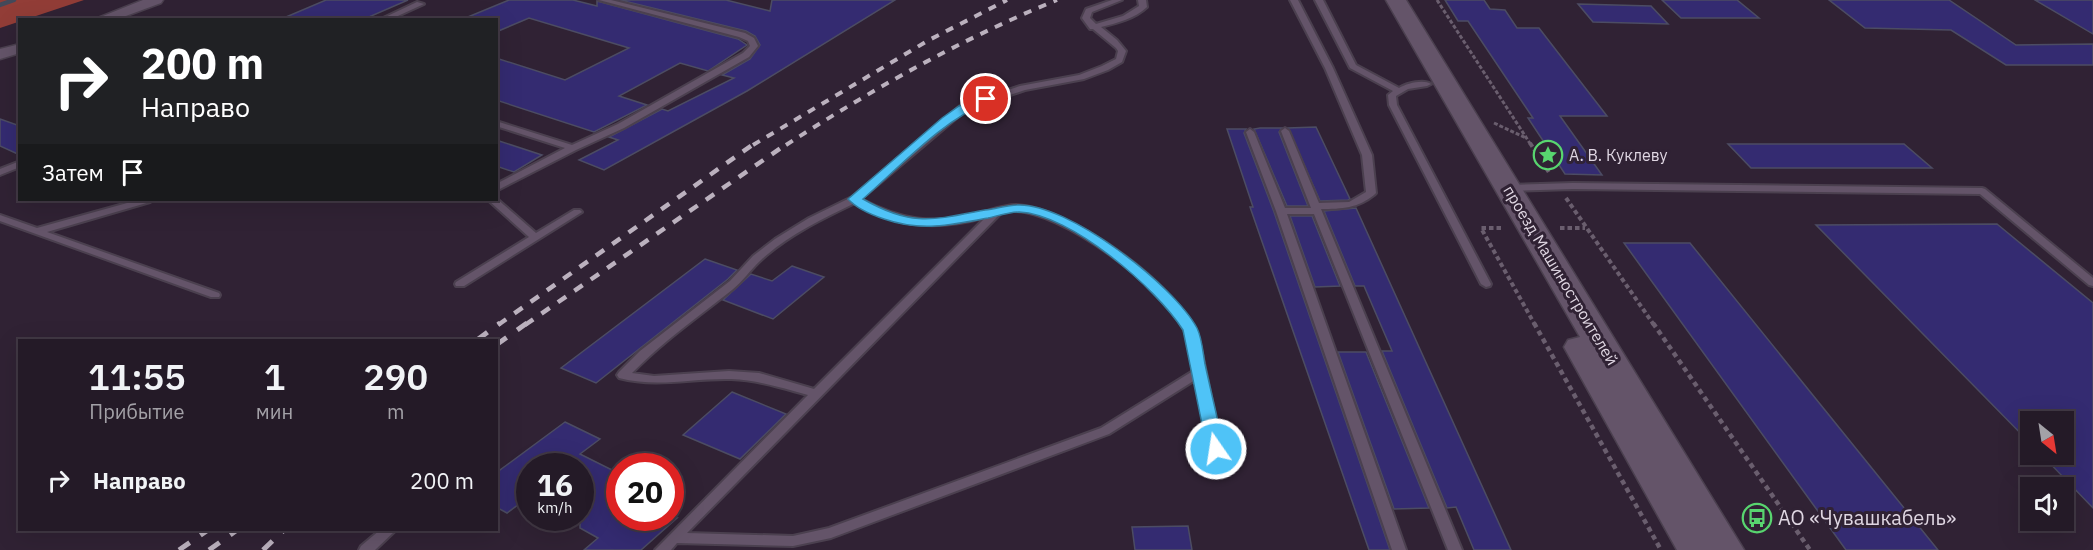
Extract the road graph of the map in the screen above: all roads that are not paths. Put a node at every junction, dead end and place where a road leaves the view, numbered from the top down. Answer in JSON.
{"nodes":[{"id":1,"x":156,"y":0,"type":"edge"},
{"id":2,"x":603,"y":0,"type":"edge"},
{"id":3,"x":1118,"y":0,"type":"edge"},
{"id":4,"x":1142,"y":0,"type":"edge"},
{"id":5,"x":1293,"y":0,"type":"edge"},
{"id":6,"x":1319,"y":0,"type":"edge"},
{"id":7,"x":1379,"y":0,"type":"edge"},
{"id":8,"x":1396,"y":0,"type":"edge"},
{"id":9,"x":420,"y":4,"type":"dead end"},
{"id":10,"x":106,"y":18,"type":"edge"},
{"id":11,"x":387,"y":18,"type":"edge"},
{"id":12,"x":1094,"y":27,"type":"junction"},
{"id":13,"x":18,"y":49,"type":"edge"},
{"id":14,"x":0,"y":54,"type":"edge"},
{"id":15,"x":1436,"y":84,"type":"junction"},
{"id":16,"x":1397,"y":90,"type":"junction"},
{"id":17,"x":498,"y":124,"type":"edge"},
{"id":18,"x":1285,"y":131,"type":"dead end"},
{"id":19,"x":1250,"y":132,"type":"dead end"},
{"id":20,"x":573,"y":148,"type":"junction"},
{"id":21,"x":18,"y":165,"type":"edge"},
{"id":22,"x":0,"y":172,"type":"edge"},
{"id":23,"x":498,"y":187,"type":"edge"},
{"id":24,"x":1498,"y":188,"type":"junction"},
{"id":25,"x":855,"y":199,"type":"junction"},
{"id":26,"x":143,"y":201,"type":"edge"},
{"id":27,"x":495,"y":201,"type":"edge"},
{"id":28,"x":1316,"y":208,"type":"junction"},
{"id":29,"x":1281,"y":211,"type":"junction"},
{"id":30,"x":577,"y":212,"type":"dead end"},
{"id":31,"x":997,"y":212,"type":"junction"},
{"id":32,"x":0,"y":218,"type":"edge"},
{"id":33,"x":38,"y":231,"type":"junction"},
{"id":34,"x":534,"y":236,"type":"junction"},
{"id":35,"x":2093,"y":283,"type":"edge"},
{"id":36,"x":460,"y":284,"type":"dead end"},
{"id":37,"x":1486,"y":284,"type":"dead end"},
{"id":38,"x":215,"y":295,"type":"dead end"},
{"id":39,"x":1199,"y":372,"type":"junction"},
{"id":40,"x":818,"y":394,"type":"junction"},
{"id":41,"x":1216,"y":449,"type":"dead end"},
{"id":42,"x":388,"y":531,"type":"edge"},
{"id":43,"x":674,"y":538,"type":"junction"},
{"id":44,"x":366,"y":550,"type":"edge"},
{"id":45,"x":662,"y":550,"type":"edge"},
{"id":46,"x":1399,"y":550,"type":"edge"},
{"id":47,"x":1455,"y":550,"type":"edge"},
{"id":48,"x":1697,"y":550,"type":"edge"},
{"id":49,"x":1724,"y":550,"type":"edge"}],
"edges":[{"from":1,"to":10,"type":"street"},
{"from":2,"to":20,"type":"lane"},
{"from":3,"to":12,"type":"lane"},
{"from":4,"to":12,"type":"lane"},
{"from":5,"to":28,"type":"lane"},
{"from":6,"to":16,"type":"lane"},
{"from":7,"to":15,"type":"main road","name":"проезд Машиностроителей"},
{"from":8,"to":15,"type":"main road","name":"проезд Машиностроителей"},
{"from":9,"to":11,"type":"lane"},
{"from":12,"to":25,"type":"lane"},
{"from":13,"to":14,"type":"street"},
{"from":15,"to":16,"type":"lane"},
{"from":15,"to":24,"type":"main road","name":"проезд Машиностроителей"},
{"from":16,"to":37,"type":"lane"},
{"from":17,"to":20,"type":"lane"},
{"from":18,"to":28,"type":"lane"},
{"from":19,"to":29,"type":"lane"},
{"from":20,"to":23,"type":"lane"},
{"from":21,"to":22,"type":"lane"},
{"from":24,"to":35,"type":"lane"},
{"from":24,"to":48,"type":"main road","name":"проезд Машиностроителей"},
{"from":24,"to":49,"type":"main road","name":"проезд Машиностроителей"},
{"from":25,"to":31,"type":"lane"},
{"from":25,"to":40,"type":"lane"},
{"from":26,"to":33,"type":"lane"},
{"from":27,"to":34,"type":"lane"},
{"from":28,"to":29,"type":"lane"},
{"from":28,"to":47,"type":"lane"},
{"from":29,"to":46,"type":"lane"},
{"from":30,"to":34,"type":"lane"},
{"from":31,"to":39,"type":"lane"},
{"from":31,"to":40,"type":"lane"},
{"from":32,"to":33,"type":"lane"},
{"from":33,"to":38,"type":"lane"},
{"from":34,"to":36,"type":"lane"},
{"from":39,"to":41,"type":"lane"},
{"from":39,"to":43,"type":"lane"},
{"from":40,"to":43,"type":"lane"},
{"from":42,"to":44,"type":"lane"},
{"from":43,"to":45,"type":"lane"}]}
